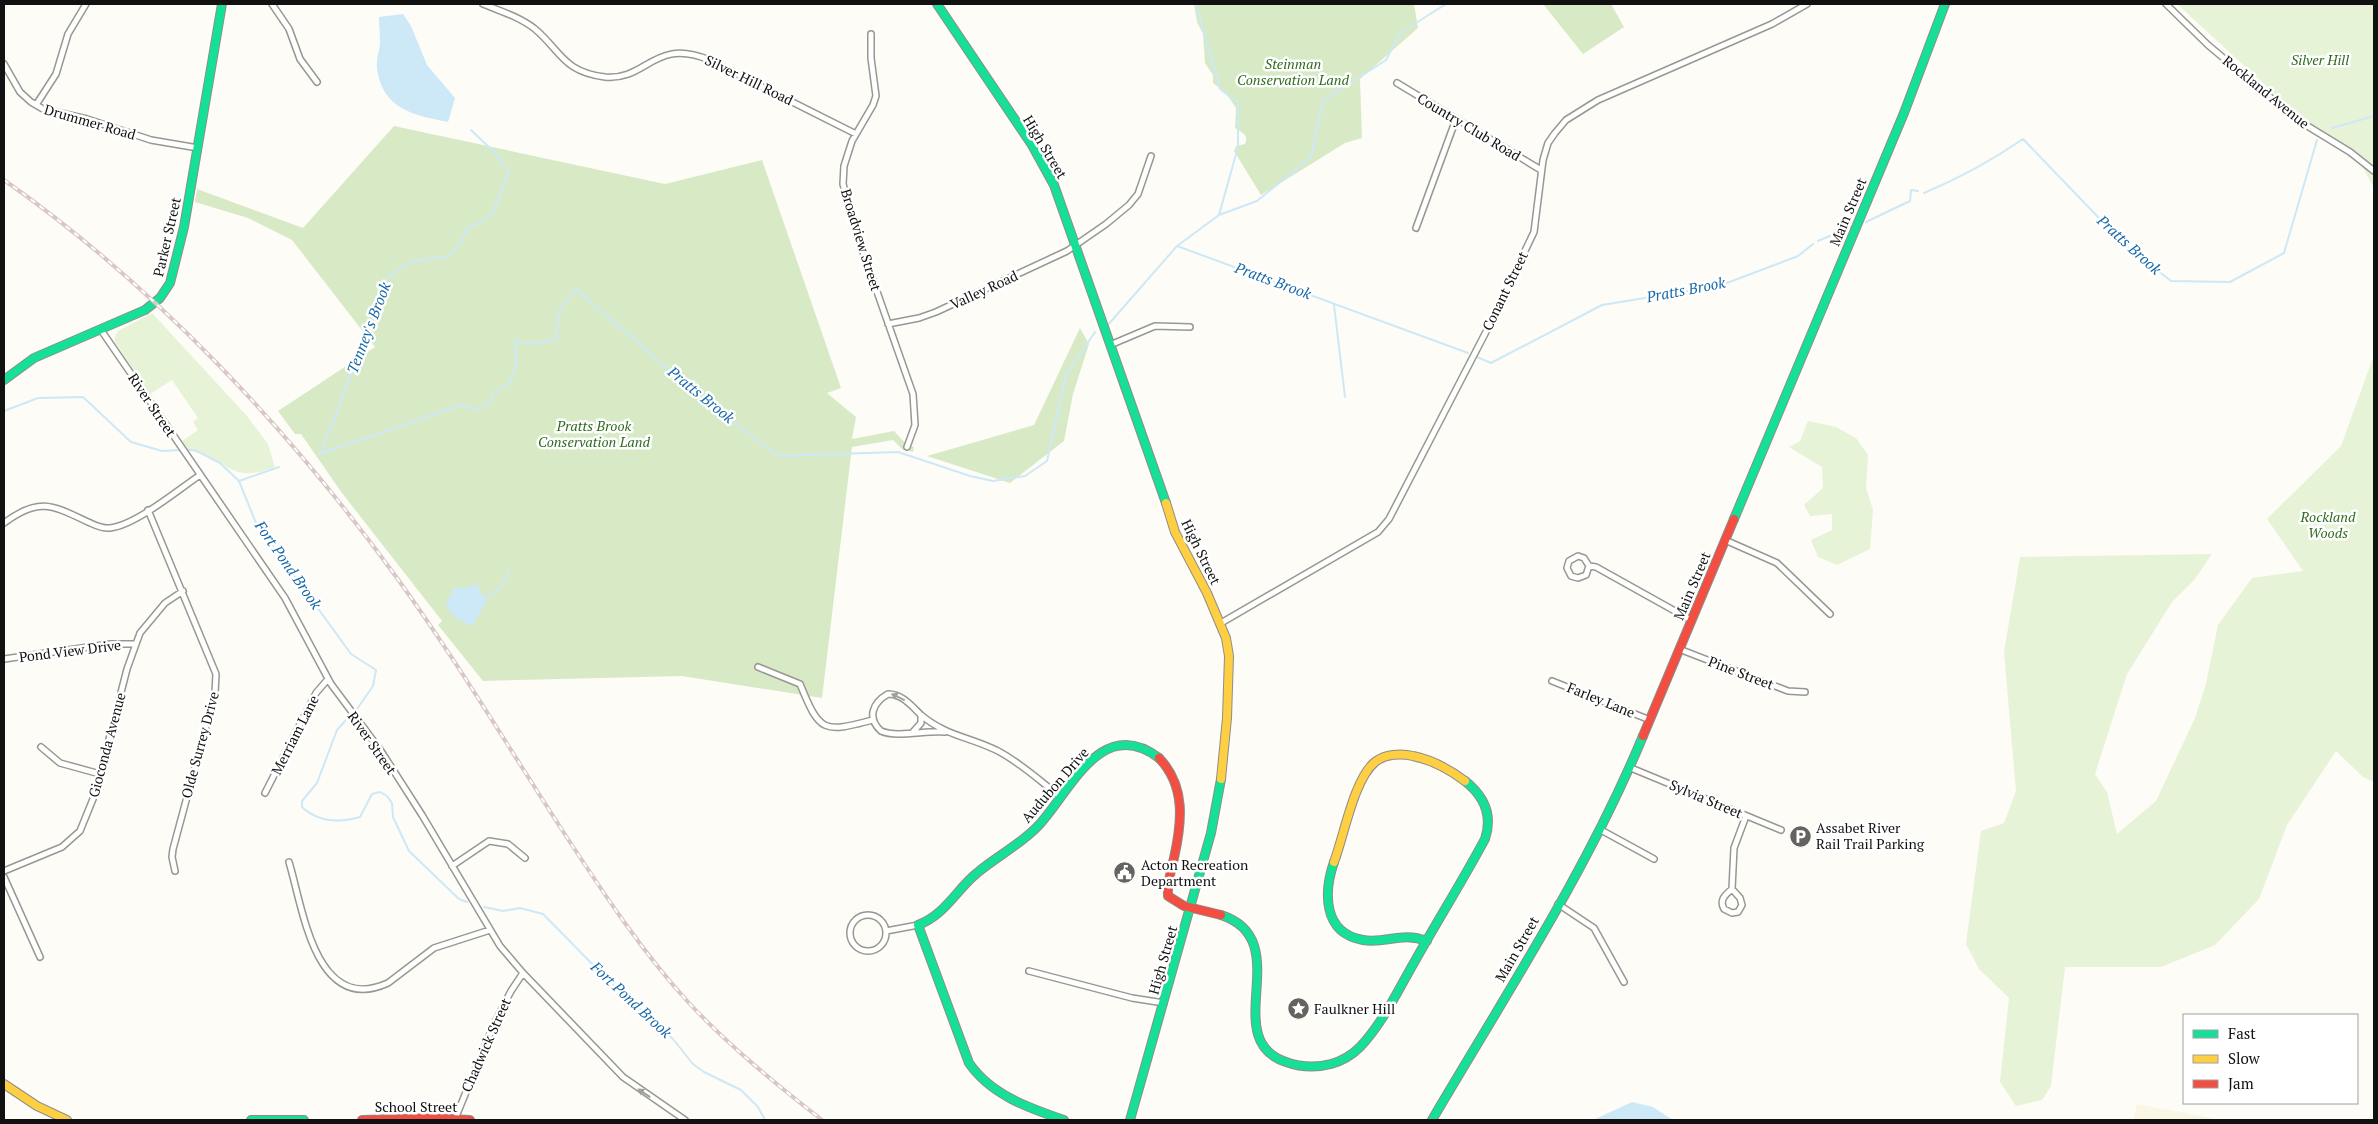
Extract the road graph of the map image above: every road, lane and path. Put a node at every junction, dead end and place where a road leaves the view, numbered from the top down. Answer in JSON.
{"nodes":[{"id":1,"x":86,"y":4,"type":"edge"},
{"id":2,"x":222,"y":4,"type":"edge"},
{"id":3,"x":272,"y":4,"type":"edge"},
{"id":4,"x":483,"y":4,"type":"edge"},
{"id":5,"x":937,"y":4,"type":"edge"},
{"id":6,"x":1807,"y":4,"type":"edge"},
{"id":7,"x":1945,"y":4,"type":"edge"},
{"id":8,"x":2166,"y":4,"type":"edge"},
{"id":9,"x":871,"y":34,"type":"dead end"},
{"id":10,"x":4,"y":64,"type":"edge"},
{"id":11,"x":317,"y":82,"type":"dead end"},
{"id":12,"x":1397,"y":83,"type":"dead end"},
{"id":13,"x":36,"y":105,"type":"junction"},
{"id":14,"x":1456,"y":119,"type":"junction"},
{"id":15,"x":856,"y":134,"type":"junction"},
{"id":16,"x":198,"y":148,"type":"junction"},
{"id":17,"x":1151,"y":156,"type":"dead end"},
{"id":18,"x":1541,"y":170,"type":"junction"},
{"id":19,"x":2374,"y":171,"type":"edge"},
{"id":20,"x":1416,"y":228,"type":"dead end"},
{"id":21,"x":1076,"y":245,"type":"junction"},
{"id":22,"x":888,"y":324,"type":"junction"},
{"id":23,"x":1190,"y":327,"type":"dead end"},
{"id":24,"x":101,"y":330,"type":"junction"},
{"id":25,"x":1110,"y":345,"type":"junction"},
{"id":26,"x":4,"y":380,"type":"edge"},
{"id":27,"x":907,"y":447,"type":"dead end"},
{"id":28,"x":200,"y":475,"type":"junction"},
{"id":29,"x":148,"y":510,"type":"junction"},
{"id":30,"x":4,"y":523,"type":"edge"},
{"id":31,"x":1724,"y":540,"type":"junction"},
{"id":32,"x":1589,"y":566,"type":"junction"},
{"id":33,"x":183,"y":591,"type":"junction"},
{"id":34,"x":1830,"y":614,"type":"dead end"},
{"id":35,"x":1691,"y":620,"type":"junction"},
{"id":36,"x":1221,"y":623,"type":"junction"},
{"id":37,"x":136,"y":644,"type":"junction"},
{"id":38,"x":1679,"y":649,"type":"junction"},
{"id":39,"x":4,"y":660,"type":"edge"},
{"id":40,"x":758,"y":667,"type":"dead end"},
{"id":41,"x":328,"y":680,"type":"junction"},
{"id":42,"x":1552,"y":681,"type":"dead end"},
{"id":43,"x":1804,"y":692,"type":"dead end"},
{"id":44,"x":921,"y":715,"type":"junction"},
{"id":45,"x":873,"y":720,"type":"junction"},
{"id":46,"x":1650,"y":720,"type":"junction"},
{"id":47,"x":913,"y":732,"type":"junction"},
{"id":48,"x":946,"y":732,"type":"junction"},
{"id":49,"x":41,"y":748,"type":"dead end"},
{"id":50,"x":1631,"y":768,"type":"junction"},
{"id":51,"x":100,"y":774,"type":"junction"},
{"id":52,"x":266,"y":793,"type":"dead end"},
{"id":53,"x":1061,"y":797,"type":"junction"},
{"id":54,"x":1746,"y":816,"type":"junction"},
{"id":55,"x":1601,"y":830,"type":"junction"},
{"id":56,"x":1781,"y":830,"type":"dead end"},
{"id":57,"x":525,"y":858,"type":"dead end"},
{"id":58,"x":1654,"y":860,"type":"dead end"},
{"id":59,"x":289,"y":862,"type":"dead end"},
{"id":60,"x":452,"y":866,"type":"junction"},
{"id":61,"x":4,"y":871,"type":"edge"},
{"id":62,"x":175,"y":871,"type":"dead end"},
{"id":63,"x":4,"y":877,"type":"edge"},
{"id":64,"x":1732,"y":889,"type":"junction"},
{"id":65,"x":1558,"y":904,"type":"junction"},
{"id":66,"x":1190,"y":907,"type":"junction"},
{"id":67,"x":918,"y":925,"type":"junction"},
{"id":68,"x":490,"y":930,"type":"junction"},
{"id":69,"x":886,"y":931,"type":"junction"},
{"id":70,"x":1427,"y":941,"type":"junction"},
{"id":71,"x":40,"y":957,"type":"dead end"},
{"id":72,"x":1029,"y":971,"type":"dead end"},
{"id":73,"x":523,"y":973,"type":"junction"},
{"id":74,"x":1624,"y":982,"type":"dead end"},
{"id":75,"x":1164,"y":1003,"type":"junction"},
{"id":76,"x":4,"y":1084,"type":"edge"},
{"id":77,"x":455,"y":1119,"type":"junction"},
{"id":78,"x":68,"y":1120,"type":"edge"},
{"id":79,"x":252,"y":1120,"type":"edge"},
{"id":80,"x":304,"y":1120,"type":"edge"},
{"id":81,"x":362,"y":1120,"type":"edge"},
{"id":82,"x":470,"y":1120,"type":"edge"},
{"id":83,"x":685,"y":1120,"type":"edge"},
{"id":84,"x":1064,"y":1120,"type":"edge"},
{"id":85,"x":1130,"y":1120,"type":"edge"},
{"id":86,"x":1432,"y":1120,"type":"edge"}],
"edges":[{"from":1,"to":13,"type":"street"},
{"from":2,"to":16,"type":"street","name":"Parker Street"},
{"from":3,"to":11,"type":"street"},
{"from":4,"to":15,"type":"street","name":"Silver Hill Road"},
{"from":5,"to":21,"type":"street","name":"High Street"},
{"from":6,"to":18,"type":"street","name":"Conant Street"},
{"from":7,"to":31,"type":"street","name":"Main Street"},
{"from":8,"to":19,"type":"street","name":"Rockland Avenue"},
{"from":9,"to":15,"type":"street","name":"Broadview Street"},
{"from":10,"to":13,"type":"street","name":"Drummer Road"},
{"from":12,"to":14,"type":"street","name":"Country Club Road"},
{"from":13,"to":16,"type":"street","name":"Drummer Road"},
{"from":14,"to":18,"type":"street","name":"Country Club Road"},
{"from":14,"to":20,"type":"street"},
{"from":15,"to":22,"type":"street","name":"Broadview Street"},
{"from":16,"to":24,"type":"street","name":"Parker Street"},
{"from":17,"to":21,"type":"street","name":"Valley Road"},
{"from":18,"to":36,"type":"street","name":"Conant Street"},
{"from":21,"to":22,"type":"street","name":"Valley Road"},
{"from":21,"to":25,"type":"street","name":"High Street"},
{"from":22,"to":27,"type":"street","name":"Broadview Street"},
{"from":23,"to":25,"type":"street"},
{"from":24,"to":26,"type":"street","name":"Parker Street"},
{"from":24,"to":28,"type":"street","name":"River Street"},
{"from":25,"to":36,"type":"street","name":"High Street"},
{"from":28,"to":29,"type":"street"},
{"from":28,"to":41,"type":"street","name":"River Street"},
{"from":29,"to":30,"type":"street"},
{"from":29,"to":33,"type":"street","name":"Olde Surrey Drive"},
{"from":31,"to":34,"type":"street"},
{"from":31,"to":35,"type":"street","name":"Main Street"},
{"from":32,"to":32,"type":"street"},
{"from":32,"to":35,"type":"street"},
{"from":33,"to":37,"type":"street","name":"Gioconda Avenue"},
{"from":33,"to":62,"type":"street","name":"Olde Surrey Drive"},
{"from":35,"to":38,"type":"street","name":"Main Street"},
{"from":36,"to":66,"type":"street","name":"High Street"},
{"from":37,"to":39,"type":"street","name":"Pond View Drive"},
{"from":37,"to":51,"type":"street","name":"Gioconda Avenue"},
{"from":38,"to":43,"type":"street","name":"Pine Street"},
{"from":38,"to":46,"type":"street","name":"Main Street"},
{"from":40,"to":45,"type":"street"},
{"from":41,"to":52,"type":"street","name":"Merriam Lane"},
{"from":41,"to":60,"type":"street","name":"River Street"},
{"from":42,"to":46,"type":"street","name":"Farley Lane"},
{"from":44,"to":45,"type":"street","one_way":true},
{"from":44,"to":47,"type":"street"},
{"from":44,"to":48,"type":"street"},
{"from":45,"to":47,"type":"street"},
{"from":46,"to":50,"type":"street","name":"Main Street"},
{"from":47,"to":48,"type":"street"},
{"from":48,"to":53,"type":"street"},
{"from":49,"to":51,"type":"street"},
{"from":50,"to":54,"type":"street","name":"Sylvia Street"},
{"from":50,"to":55,"type":"street","name":"Main Street"},
{"from":51,"to":61,"type":"street","name":"Gioconda Avenue"},
{"from":53,"to":66,"type":"street","name":"Audubon Drive"},
{"from":53,"to":67,"type":"street","name":"Audubon Drive"},
{"from":54,"to":56,"type":"street","name":"Sylvia Street"},
{"from":54,"to":64,"type":"street"},
{"from":55,"to":58,"type":"street"},
{"from":55,"to":65,"type":"street","name":"Main Street"},
{"from":57,"to":60,"type":"street"},
{"from":59,"to":68,"type":"street"},
{"from":60,"to":68,"type":"street","name":"River Street"},
{"from":63,"to":71,"type":"street"},
{"from":64,"to":64,"type":"street"},
{"from":65,"to":74,"type":"street"},
{"from":65,"to":86,"type":"street","name":"Main Street"},
{"from":66,"to":70,"type":"street","name":"Audubon Drive"},
{"from":66,"to":75,"type":"street","name":"High Street"},
{"from":67,"to":69,"type":"street","name":"Audubon Drive"},
{"from":67,"to":84,"type":"street"},
{"from":68,"to":73,"type":"street","name":"River Street"},
{"from":69,"to":69,"type":"street"},
{"from":70,"to":70,"type":"street"},
{"from":72,"to":75,"type":"street"},
{"from":73,"to":77,"type":"street","name":"Chadwick Street"},
{"from":83,"to":73,"type":"street","name":"River Street","one_way":true},
{"from":75,"to":85,"type":"street","name":"High Street"},
{"from":76,"to":78,"type":"street"},
{"from":77,"to":81,"type":"street","name":"School Street"},
{"from":77,"to":82,"type":"street","name":"School Street"},
{"from":79,"to":80,"type":"street"}]}
